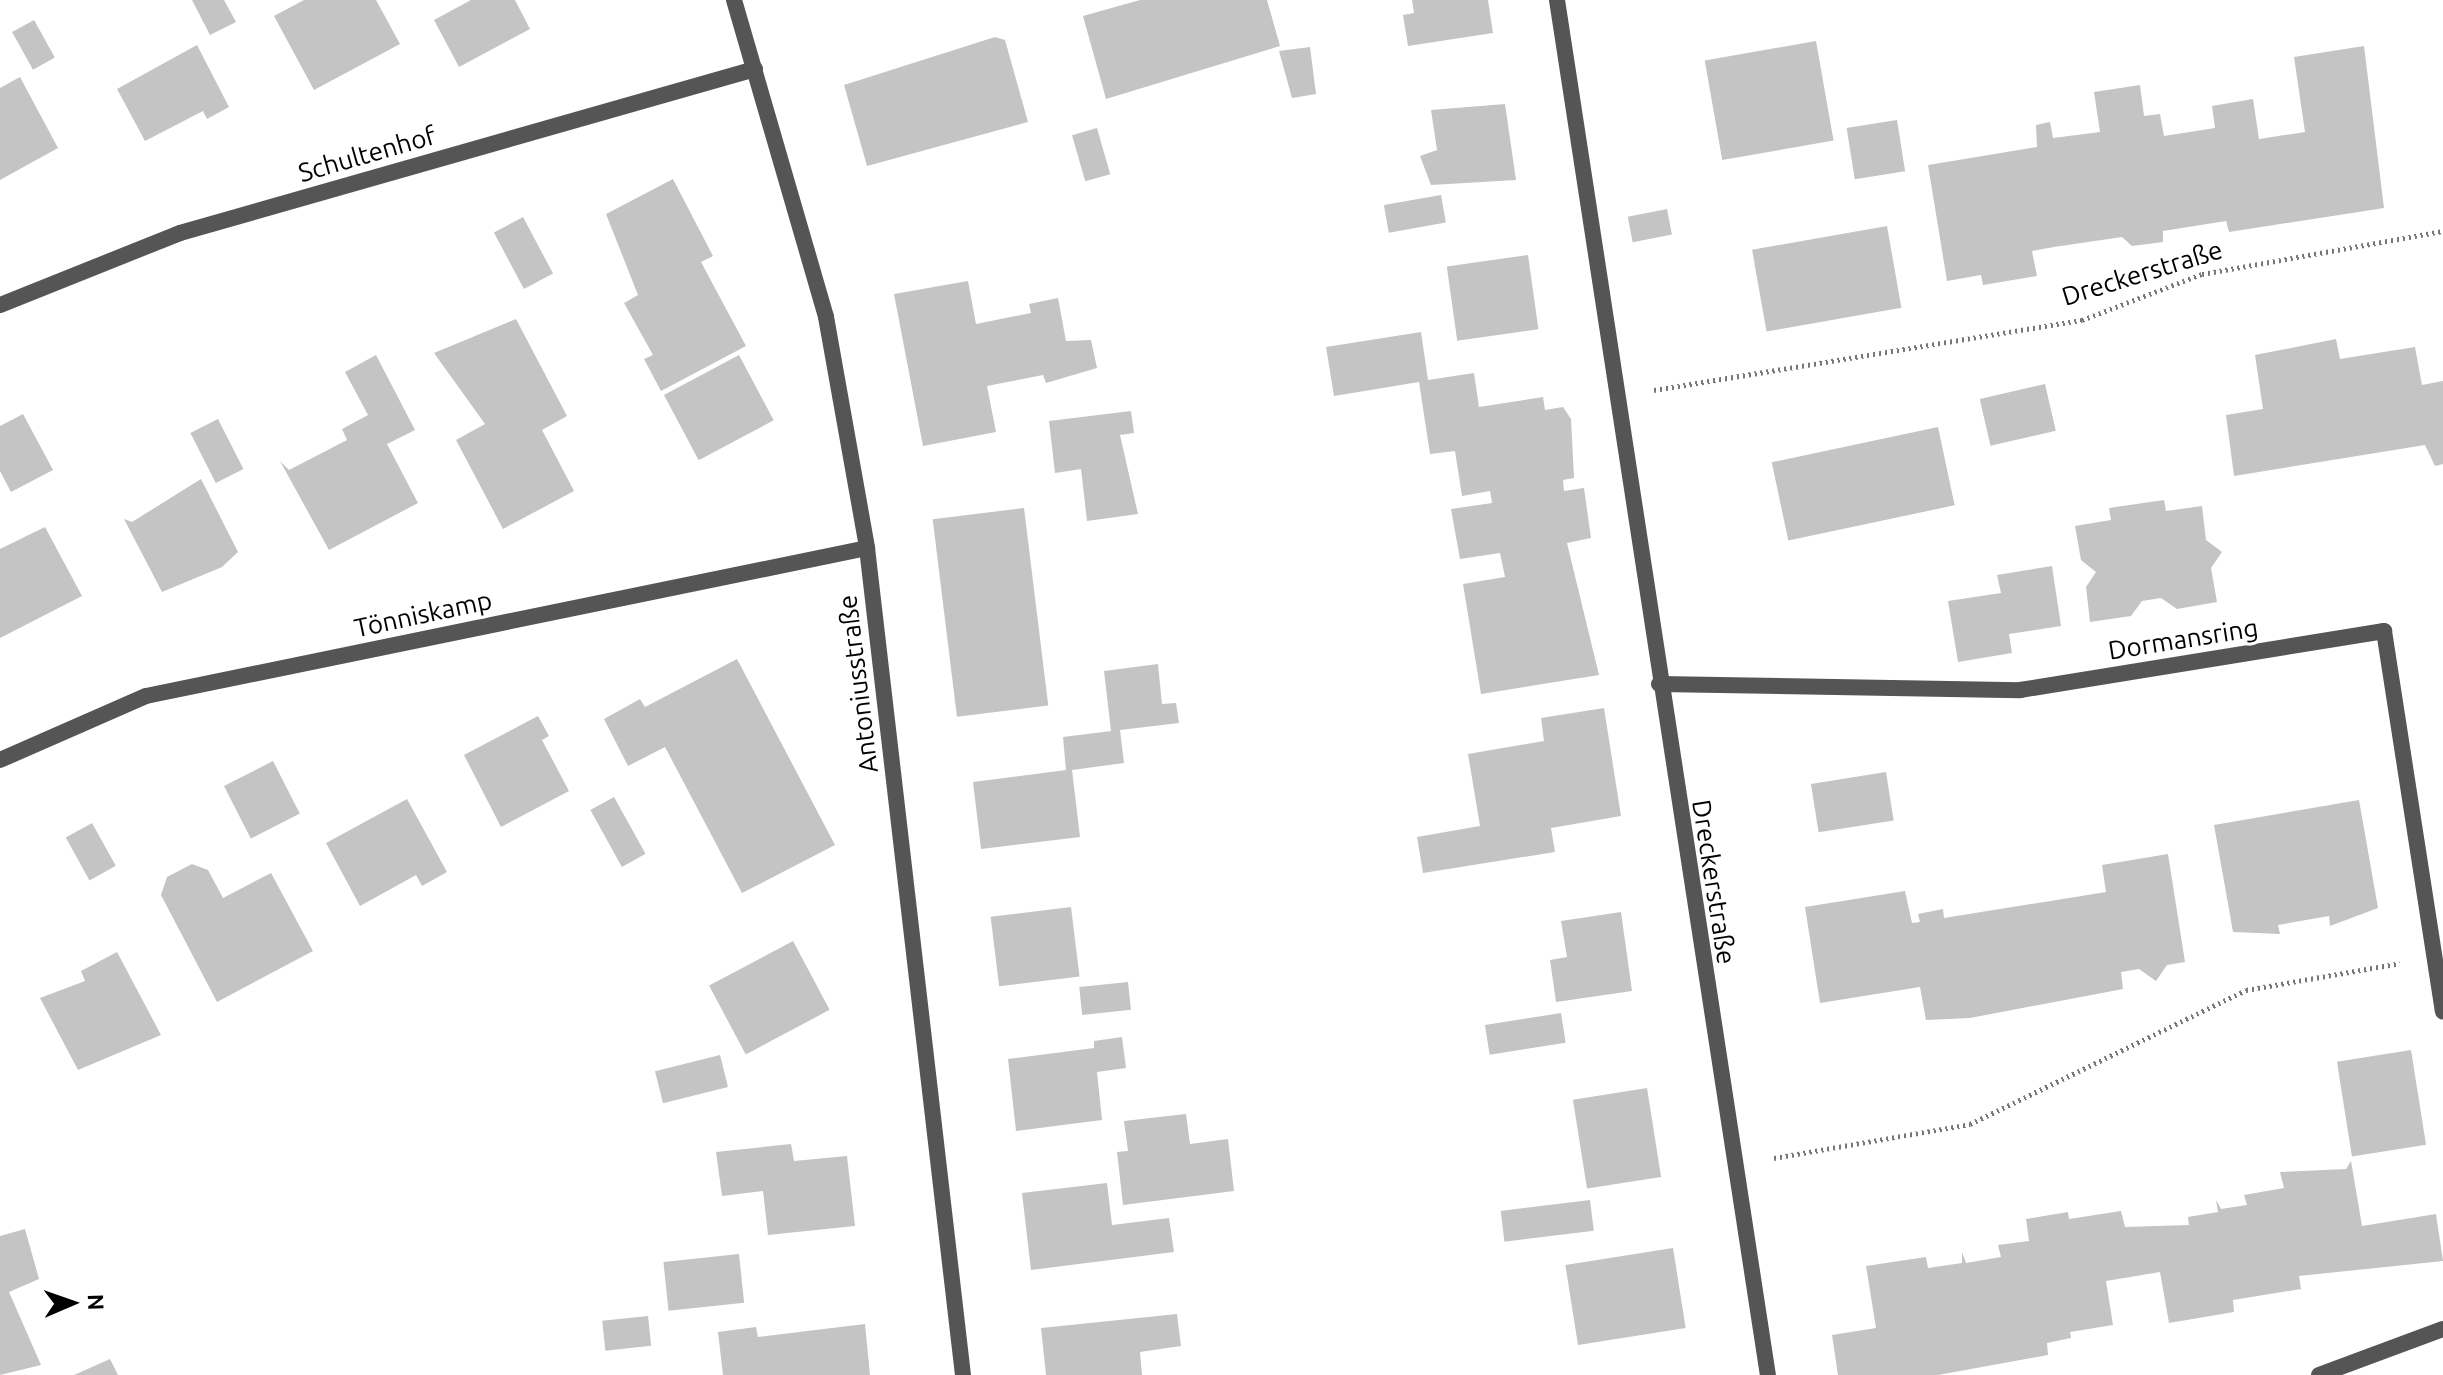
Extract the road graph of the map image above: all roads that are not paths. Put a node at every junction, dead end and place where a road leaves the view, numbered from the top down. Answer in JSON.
{"nodes":[{"id":1,"x":734,"y":0,"type":"edge"},
{"id":2,"x":1557,"y":0,"type":"edge"},
{"id":3,"x":755,"y":69,"type":"junction"},
{"id":4,"x":0,"y":305,"type":"edge"},
{"id":5,"x":867,"y":548,"type":"junction"},
{"id":6,"x":1659,"y":684,"type":"junction"},
{"id":7,"x":0,"y":760,"type":"edge"},
{"id":8,"x":2443,"y":1011,"type":"edge"},
{"id":9,"x":2443,"y":1329,"type":"edge"},
{"id":10,"x":963,"y":1375,"type":"edge"},
{"id":11,"x":1768,"y":1375,"type":"edge"},
{"id":12,"x":2319,"y":1375,"type":"edge"}],
"edges":[{"from":1,"to":3,"type":"street","name":"Antoniusstraße"},
{"from":2,"to":6,"type":"street","name":"Dreckerstraße"},
{"from":3,"to":4,"type":"street","name":"Schultenhof"},
{"from":3,"to":5,"type":"street","name":"Antoniusstraße"},
{"from":5,"to":7,"type":"street","name":"Tönniskamp"},
{"from":5,"to":10,"type":"street","name":"Antoniusstraße"},
{"from":6,"to":8,"type":"street","name":"Dormansring"},
{"from":6,"to":11,"type":"street","name":"Dreckerstraße"},
{"from":9,"to":12,"type":"street"}]}
